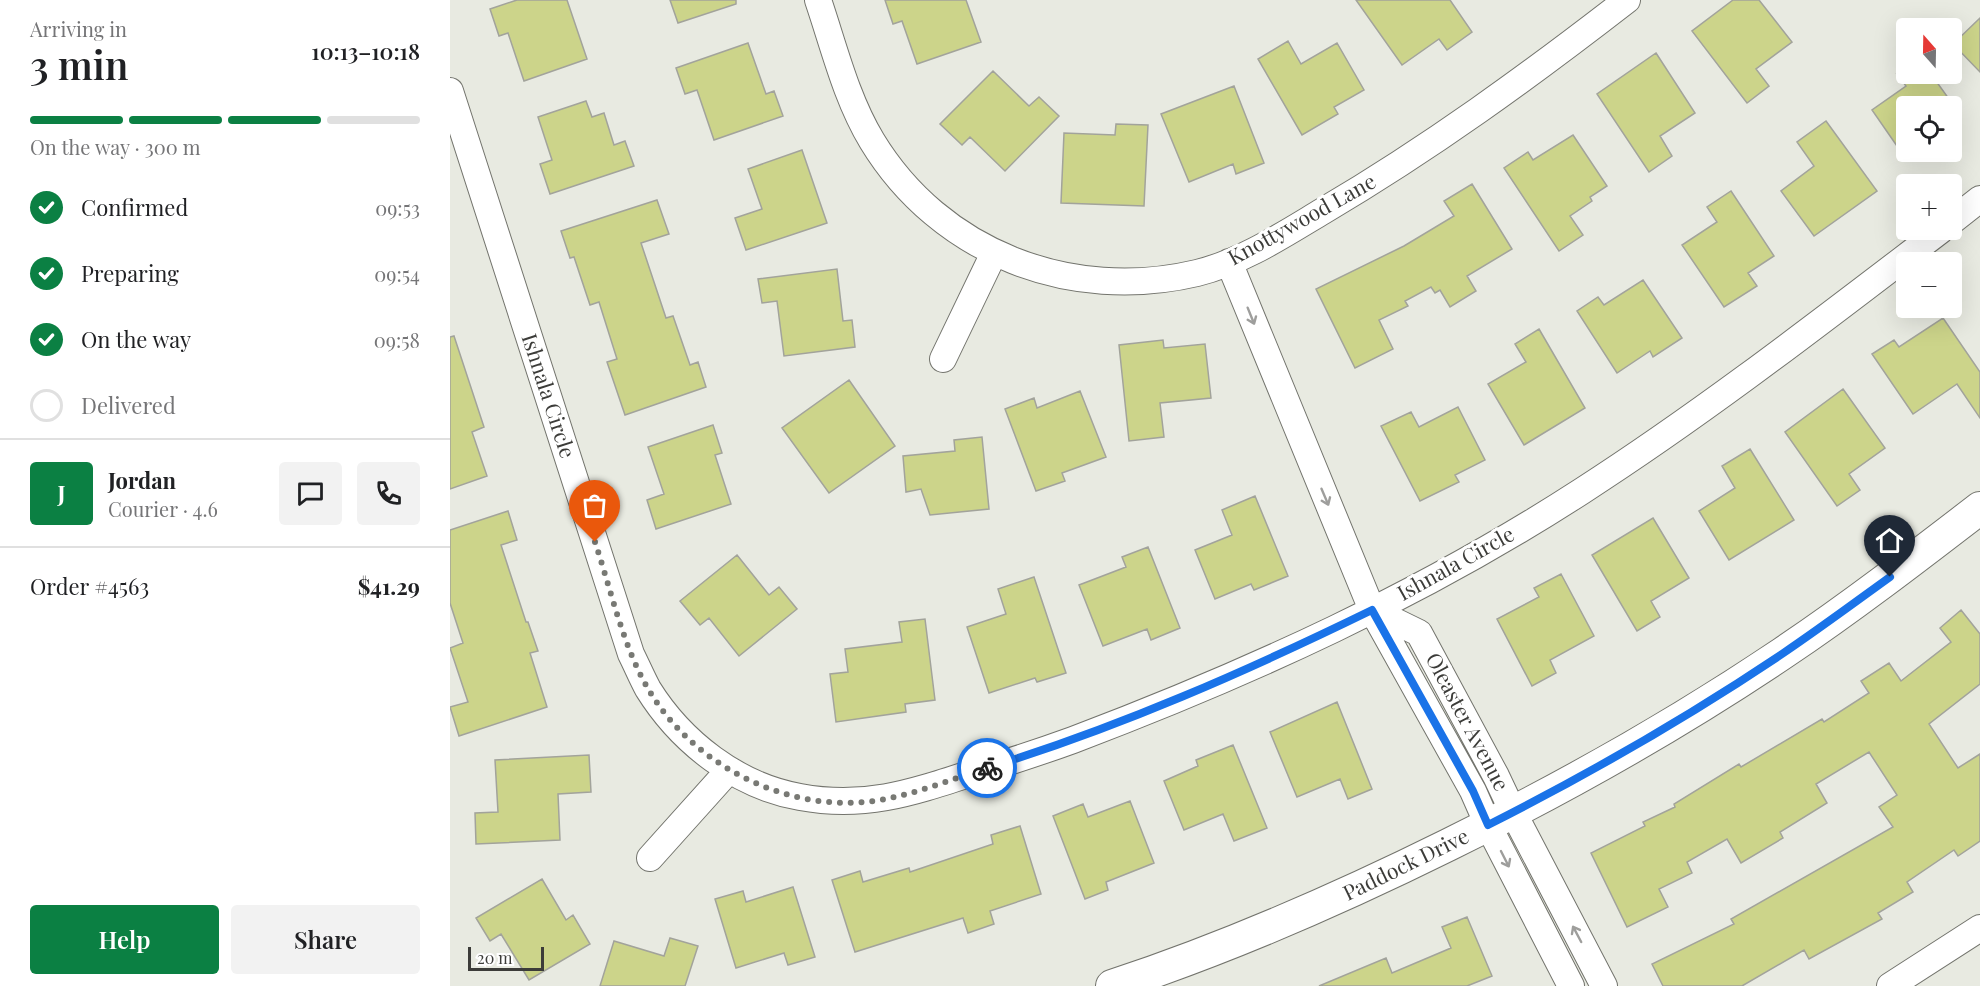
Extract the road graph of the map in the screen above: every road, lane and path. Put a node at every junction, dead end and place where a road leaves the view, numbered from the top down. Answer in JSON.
{"nodes":[{"id":1,"x":818,"y":0,"type":"edge"},
{"id":2,"x":1627,"y":0,"type":"edge"},
{"id":3,"x":450,"y":91,"type":"edge"},
{"id":4,"x":1980,"y":199,"type":"edge"},
{"id":5,"x":1962,"y":213,"type":"edge"},
{"id":6,"x":1928,"y":240,"type":"edge"},
{"id":7,"x":994,"y":253,"type":"junction"},
{"id":8,"x":1229,"y":262,"type":"junction"},
{"id":9,"x":943,"y":359,"type":"dead end"},
{"id":10,"x":1980,"y":508,"type":"edge"},
{"id":11,"x":1372,"y":610,"type":"junction"},
{"id":12,"x":729,"y":770,"type":"junction"},
{"id":13,"x":1501,"y":819,"type":"junction"},
{"id":14,"x":650,"y":858,"type":"dead end"},
{"id":15,"x":1980,"y":928,"type":"edge"},
{"id":16,"x":1112,"y":986,"type":"edge"},
{"id":17,"x":1571,"y":986,"type":"edge"},
{"id":18,"x":1604,"y":986,"type":"edge"},
{"id":19,"x":1890,"y":986,"type":"edge"}],
"edges":[{"from":1,"to":7,"type":"street","name":"Knottywood Lane"},
{"from":2,"to":8,"type":"street","name":"Knottywood Lane"},
{"from":3,"to":12,"type":"street","name":"Ishnala Circle"},
{"from":4,"to":5,"type":"street"},
{"from":6,"to":11,"type":"street","name":"Ishnala Circle"},
{"from":7,"to":8,"type":"street","name":"Knottywood Lane"},
{"from":7,"to":9,"type":"street"},
{"from":8,"to":11,"type":"street","name":"Oleaster Avenue","one_way":true},
{"from":10,"to":13,"type":"street","name":"Paddock Drive"},
{"from":11,"to":12,"type":"street","name":"Ishnala Circle"},
{"from":11,"to":13,"type":"street","name":"Oleaster Avenue"},
{"from":12,"to":14,"type":"street"},
{"from":13,"to":16,"type":"street","name":"Paddock Drive"},
{"from":13,"to":17,"type":"street","name":"Oleaster Avenue","one_way":true},
{"from":18,"to":13,"type":"street","name":"Oleaster Avenue","one_way":true},
{"from":15,"to":19,"type":"street"}]}
